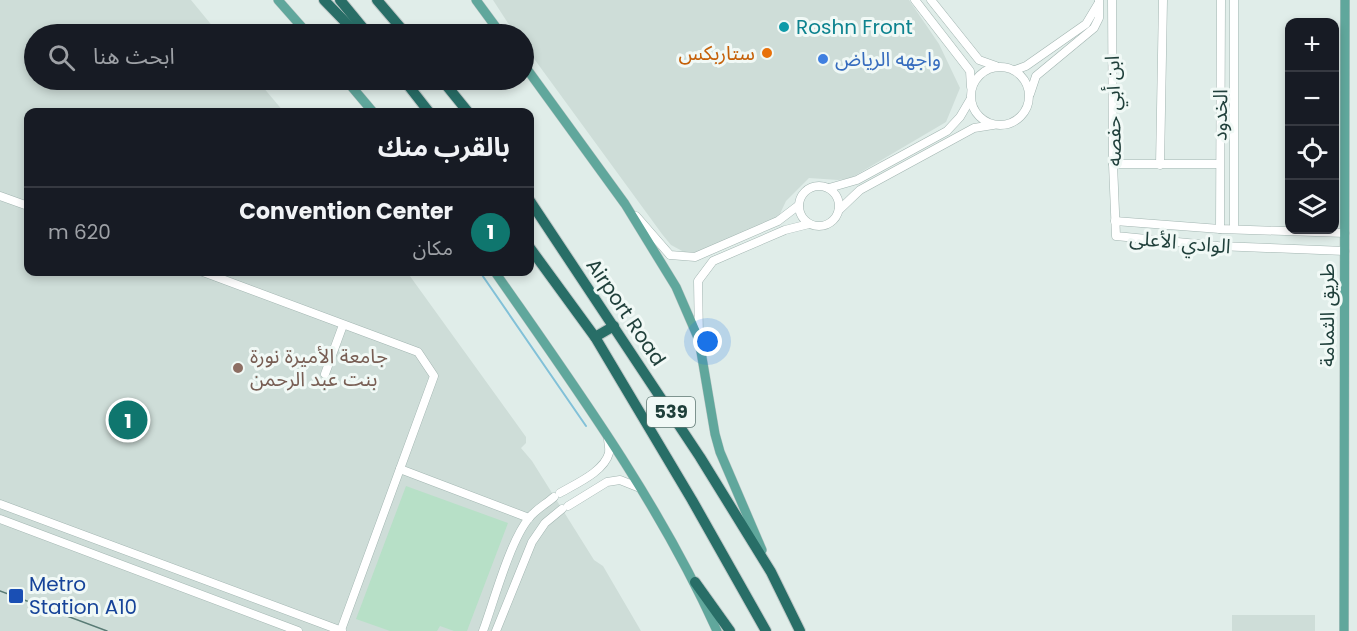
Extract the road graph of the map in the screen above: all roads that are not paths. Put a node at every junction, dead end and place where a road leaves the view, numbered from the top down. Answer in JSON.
{"nodes":[{"id":1,"x":278,"y":0,"type":"edge"},
{"id":2,"x":324,"y":0,"type":"edge"},
{"id":3,"x":340,"y":0,"type":"edge"},
{"id":4,"x":377,"y":0,"type":"edge"},
{"id":5,"x":476,"y":0,"type":"edge"},
{"id":6,"x":915,"y":0,"type":"edge"},
{"id":7,"x":931,"y":0,"type":"edge"},
{"id":8,"x":1112,"y":0,"type":"edge"},
{"id":9,"x":1162,"y":0,"type":"edge"},
{"id":10,"x":1221,"y":0,"type":"edge"},
{"id":11,"x":1234,"y":0,"type":"edge"},
{"id":12,"x":1345,"y":0,"type":"edge"},
{"id":13,"x":1099,"y":1,"type":"edge"},
{"id":14,"x":299,"y":24,"type":"edge"},
{"id":15,"x":347,"y":24,"type":"edge"},
{"id":16,"x":360,"y":24,"type":"edge"},
{"id":17,"x":397,"y":24,"type":"edge"},
{"id":18,"x":494,"y":24,"type":"edge"},
{"id":19,"x":996,"y":66,"type":"junction"},
{"id":20,"x":1015,"y":70,"type":"junction"},
{"id":21,"x":534,"y":79,"type":"edge"},
{"id":22,"x":354,"y":90,"type":"edge"},
{"id":23,"x":412,"y":90,"type":"edge"},
{"id":24,"x":450,"y":90,"type":"edge"},
{"id":25,"x":971,"y":90,"type":"junction"},
{"id":26,"x":1029,"y":95,"type":"junction"},
{"id":27,"x":970,"y":100,"type":"junction"},
{"id":28,"x":370,"y":108,"type":"edge"},
{"id":29,"x":426,"y":108,"type":"edge"},
{"id":30,"x":465,"y":108,"type":"edge"},
{"id":31,"x":996,"y":125,"type":"junction"},
{"id":32,"x":1113,"y":164,"type":"junction"},
{"id":33,"x":1219,"y":164,"type":"junction"},
{"id":34,"x":1160,"y":165,"type":"junction"},
{"id":35,"x":828,"y":188,"type":"junction"},
{"id":36,"x":0,"y":196,"type":"edge"},
{"id":37,"x":625,"y":204,"type":"junction"},
{"id":38,"x":24,"y":205,"type":"edge"},
{"id":39,"x":799,"y":205,"type":"junction"},
{"id":40,"x":534,"y":207,"type":"edge"},
{"id":41,"x":839,"y":210,"type":"junction"},
{"id":42,"x":1115,"y":221,"type":"junction"},
{"id":43,"x":809,"y":224,"type":"junction"},
{"id":44,"x":1220,"y":229,"type":"junction"},
{"id":45,"x":1234,"y":229,"type":"junction"},
{"id":46,"x":1345,"y":233,"type":"junction"},
{"id":47,"x":1345,"y":251,"type":"junction"},
{"id":48,"x":534,"y":253,"type":"edge"},
{"id":49,"x":214,"y":276,"type":"edge"},
{"id":50,"x":498,"y":276,"type":"edge"},
{"id":51,"x":343,"y":325,"type":"junction"},
{"id":52,"x":614,"y":326,"type":"junction"},
{"id":53,"x":595,"y":337,"type":"junction"},
{"id":54,"x":699,"y":340,"type":"junction"},
{"id":55,"x":324,"y":374,"type":"dead end"},
{"id":56,"x":606,"y":431,"type":"junction"},
{"id":57,"x":400,"y":469,"type":"junction"},
{"id":58,"x":640,"y":488,"type":"junction"},
{"id":59,"x":0,"y":504,"type":"edge"},
{"id":60,"x":529,"y":518,"type":"junction"},
{"id":61,"x":0,"y":519,"type":"edge"},
{"id":62,"x":771,"y":572,"type":"junction"},
{"id":63,"x":695,"y":582,"type":"junction"},
{"id":64,"x":298,"y":631,"type":"edge"},
{"id":65,"x":342,"y":631,"type":"edge"},
{"id":66,"x":483,"y":631,"type":"edge"},
{"id":67,"x":496,"y":631,"type":"edge"},
{"id":68,"x":717,"y":631,"type":"edge"},
{"id":69,"x":730,"y":631,"type":"edge"},
{"id":70,"x":766,"y":631,"type":"edge"},
{"id":71,"x":800,"y":631,"type":"edge"},
{"id":72,"x":1344,"y":631,"type":"edge"}],
"edges":[{"from":1,"to":14,"type":"main road"},
{"from":2,"to":15,"type":"highway"},
{"from":3,"to":16,"type":"highway"},
{"from":4,"to":17,"type":"highway"},
{"from":5,"to":18,"type":"main road"},
{"from":6,"to":25,"type":"street"},
{"from":7,"to":19,"type":"street"},
{"from":8,"to":32,"type":"street","name":"ابن أبي حفصه"},
{"from":9,"to":34,"type":"street"},
{"from":10,"to":33,"type":"street","name":"الخدود"},
{"from":11,"to":45,"type":"street","name":"الخدود"},
{"from":12,"to":46,"type":"main road","name":"طريق الثمامة"},
{"from":13,"to":20,"type":"street"},
{"from":13,"to":26,"type":"street"},
{"from":19,"to":20,"type":"street"},
{"from":19,"to":25,"type":"street"},
{"from":20,"to":26,"type":"street"},
{"from":21,"to":37,"type":"main road"},
{"from":22,"to":28,"type":"main road"},
{"from":23,"to":29,"type":"highway"},
{"from":24,"to":30,"type":"highway"},
{"from":25,"to":27,"type":"street"},
{"from":26,"to":31,"type":"street"},
{"from":27,"to":31,"type":"street"},
{"from":27,"to":35,"type":"street"},
{"from":31,"to":41,"type":"street"},
{"from":32,"to":34,"type":"street"},
{"from":32,"to":42,"type":"street","name":"ابن أبي حفصه"},
{"from":33,"to":34,"type":"street"},
{"from":33,"to":44,"type":"street","name":"الخدود"},
{"from":35,"to":39,"type":"street"},
{"from":35,"to":41,"type":"street"},
{"from":36,"to":38,"type":"street"},
{"from":37,"to":39,"type":"street"},
{"from":37,"to":54,"type":"main road"},
{"from":39,"to":43,"type":"street"},
{"from":40,"to":52,"type":"highway","name":"Airport Road","number":"539"},
{"from":41,"to":43,"type":"street"},
{"from":42,"to":44,"type":"street","name":"الوادي الأعلى"},
{"from":42,"to":47,"type":"street","name":"الوادي الأعلى"},
{"from":43,"to":54,"type":"street"},
{"from":44,"to":45,"type":"street","name":"الوادي الأعلى"},
{"from":45,"to":46,"type":"street","name":"الوادي الأعلى"},
{"from":46,"to":47,"type":"main road","name":"طريق الثمامة"},
{"from":47,"to":72,"type":"main road","name":"طريق الثمامة"},
{"from":48,"to":53,"type":"highway","name":"Airport Road","number":"539"},
{"from":49,"to":51,"type":"street"},
{"from":50,"to":56,"type":"main road"},
{"from":51,"to":55,"type":"street"},
{"from":51,"to":57,"type":"street"},
{"from":52,"to":53,"type":"highway"},
{"from":52,"to":62,"type":"highway","name":"Airport Road","number":"539"},
{"from":53,"to":70,"type":"highway","name":"Airport Road","number":"539"},
{"from":54,"to":62,"type":"main road"},
{"from":56,"to":58,"type":"main road"},
{"from":56,"to":60,"type":"street"},
{"from":57,"to":60,"type":"street"},
{"from":57,"to":65,"type":"street"},
{"from":58,"to":63,"type":"main road"},
{"from":58,"to":67,"type":"street"},
{"from":59,"to":65,"type":"street"},
{"from":60,"to":66,"type":"street"},
{"from":61,"to":64,"type":"street"},
{"from":62,"to":71,"type":"highway","name":"Airport Road","number":"539"},
{"from":63,"to":68,"type":"main road"},
{"from":63,"to":69,"type":"highway"}]}
